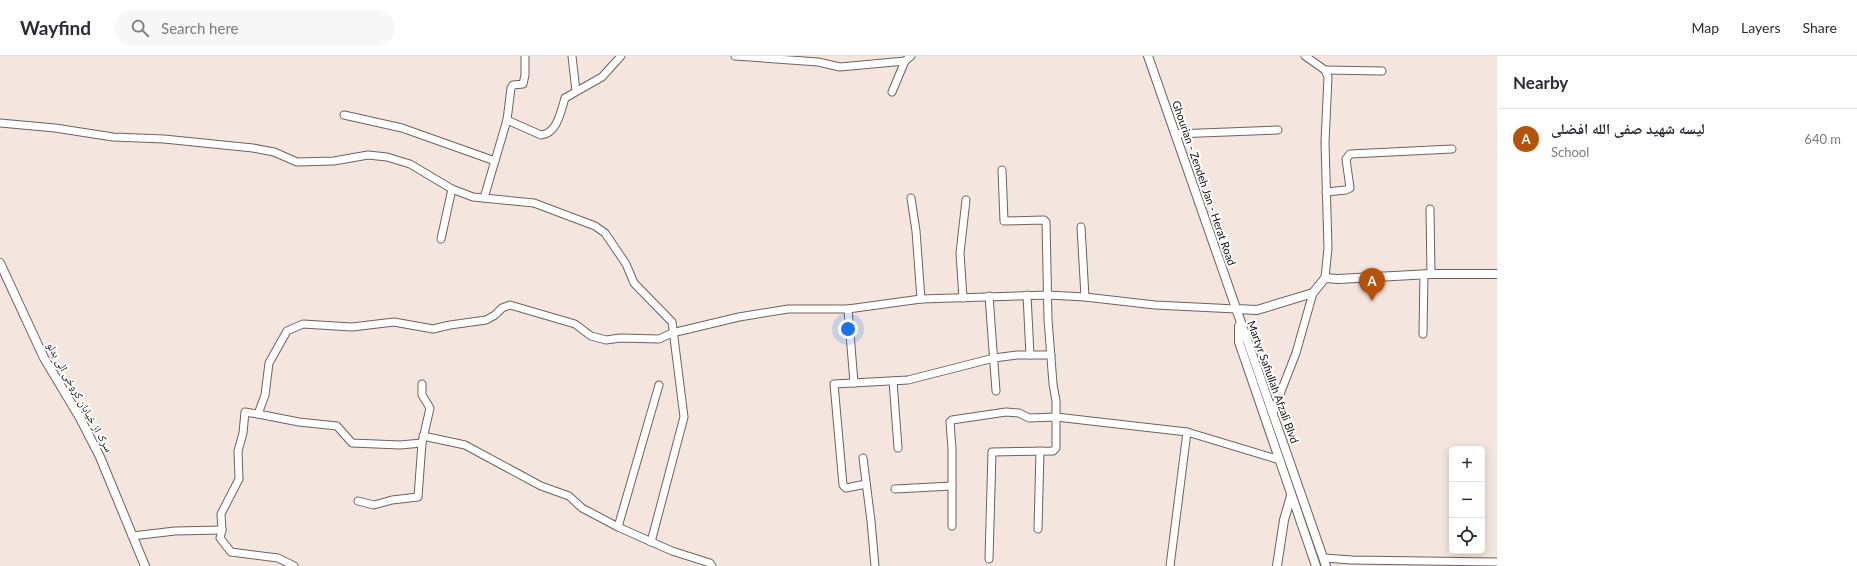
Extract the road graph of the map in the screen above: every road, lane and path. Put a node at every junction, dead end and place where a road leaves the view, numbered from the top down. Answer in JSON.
{"nodes":[{"id":1,"x":525,"y":56,"type":"edge"},
{"id":2,"x":572,"y":56,"type":"edge"},
{"id":3,"x":621,"y":56,"type":"edge"},
{"id":4,"x":735,"y":56,"type":"edge"},
{"id":5,"x":912,"y":56,"type":"edge"},
{"id":6,"x":1148,"y":56,"type":"edge"},
{"id":7,"x":1304,"y":56,"type":"edge"},
{"id":8,"x":885,"y":59,"type":"edge"},
{"id":9,"x":905,"y":61,"type":"junction"},
{"id":10,"x":1325,"y":70,"type":"junction"},
{"id":11,"x":1382,"y":71,"type":"dead end"},
{"id":12,"x":576,"y":91,"type":"junction"},
{"id":13,"x":892,"y":92,"type":"dead end"},
{"id":14,"x":344,"y":115,"type":"dead end"},
{"id":15,"x":507,"y":120,"type":"junction"},
{"id":16,"x":0,"y":123,"type":"edge"},
{"id":17,"x":1278,"y":130,"type":"dead end"},
{"id":18,"x":1175,"y":134,"type":"junction"},
{"id":19,"x":1452,"y":149,"type":"dead end"},
{"id":20,"x":495,"y":161,"type":"junction"},
{"id":21,"x":1002,"y":170,"type":"dead end"},
{"id":22,"x":452,"y":189,"type":"junction"},
{"id":23,"x":1326,"y":192,"type":"junction"},
{"id":24,"x":484,"y":198,"type":"junction"},
{"id":25,"x":911,"y":198,"type":"dead end"},
{"id":26,"x":966,"y":200,"type":"dead end"},
{"id":27,"x":1430,"y":209,"type":"dead end"},
{"id":28,"x":1081,"y":227,"type":"dead end"},
{"id":29,"x":441,"y":239,"type":"dead end"},
{"id":30,"x":0,"y":263,"type":"edge"},
{"id":31,"x":1427,"y":274,"type":"junction"},
{"id":32,"x":1497,"y":274,"type":"edge"},
{"id":33,"x":1325,"y":278,"type":"junction"},
{"id":34,"x":1313,"y":293,"type":"junction"},
{"id":35,"x":1027,"y":295,"type":"junction"},
{"id":36,"x":1048,"y":295,"type":"junction"},
{"id":37,"x":989,"y":296,"type":"junction"},
{"id":38,"x":1085,"y":297,"type":"junction"},
{"id":39,"x":963,"y":298,"type":"junction"},
{"id":40,"x":920,"y":299,"type":"junction"},
{"id":41,"x":848,"y":309,"type":"junction"},
{"id":42,"x":1237,"y":313,"type":"junction"},
{"id":43,"x":672,"y":333,"type":"junction"},
{"id":44,"x":1423,"y":334,"type":"dead end"},
{"id":45,"x":1030,"y":355,"type":"junction"},
{"id":46,"x":1051,"y":355,"type":"junction"},
{"id":47,"x":994,"y":358,"type":"junction"},
{"id":48,"x":893,"y":381,"type":"junction"},
{"id":49,"x":854,"y":383,"type":"junction"},
{"id":50,"x":422,"y":384,"type":"dead end"},
{"id":51,"x":659,"y":385,"type":"dead end"},
{"id":52,"x":996,"y":391,"type":"dead end"},
{"id":53,"x":1273,"y":412,"type":"junction"},
{"id":54,"x":258,"y":414,"type":"junction"},
{"id":55,"x":1056,"y":417,"type":"junction"},
{"id":56,"x":1187,"y":432,"type":"junction"},
{"id":57,"x":423,"y":439,"type":"junction"},
{"id":58,"x":898,"y":448,"type":"dead end"},
{"id":59,"x":1040,"y":451,"type":"junction"},
{"id":60,"x":863,"y":458,"type":"dead end"},
{"id":61,"x":1280,"y":460,"type":"junction"},
{"id":62,"x":866,"y":484,"type":"junction"},
{"id":63,"x":952,"y":486,"type":"junction"},
{"id":64,"x":895,"y":489,"type":"dead end"},
{"id":65,"x":1292,"y":496,"type":"junction"},
{"id":66,"x":358,"y":501,"type":"dead end"},
{"id":67,"x":952,"y":526,"type":"dead end"},
{"id":68,"x":618,"y":527,"type":"junction"},
{"id":69,"x":1038,"y":529,"type":"dead end"},
{"id":70,"x":222,"y":530,"type":"junction"},
{"id":71,"x":132,"y":536,"type":"junction"},
{"id":72,"x":651,"y":542,"type":"junction"},
{"id":73,"x":990,"y":559,"type":"dead end"},
{"id":74,"x":1325,"y":562,"type":"edge"},
{"id":75,"x":1497,"y":562,"type":"edge"},
{"id":76,"x":145,"y":566,"type":"edge"},
{"id":77,"x":294,"y":566,"type":"edge"},
{"id":78,"x":712,"y":566,"type":"edge"},
{"id":79,"x":875,"y":566,"type":"edge"},
{"id":80,"x":1170,"y":566,"type":"edge"},
{"id":81,"x":1277,"y":566,"type":"edge"},
{"id":82,"x":1316,"y":566,"type":"edge"}],
"edges":[{"from":1,"to":15,"type":"street"},
{"from":2,"to":12,"type":"street"},
{"from":3,"to":12,"type":"street"},
{"from":4,"to":8,"type":"street"},
{"from":5,"to":9,"type":"street"},
{"from":6,"to":18,"type":"main road","name":"Ghourian - Zendeh Jan - Herat Road"},
{"from":7,"to":10,"type":"street"},
{"from":8,"to":9,"type":"street"},
{"from":9,"to":13,"type":"street"},
{"from":10,"to":11,"type":"street"},
{"from":10,"to":23,"type":"street"},
{"from":12,"to":15,"type":"street"},
{"from":14,"to":20,"type":"street"},
{"from":15,"to":20,"type":"street"},
{"from":16,"to":22,"type":"street"},
{"from":17,"to":18,"type":"street"},
{"from":18,"to":42,"type":"main road","name":"Ghourian - Zendeh Jan - Herat Road"},
{"from":19,"to":23,"type":"street"},
{"from":20,"to":24,"type":"street"},
{"from":21,"to":36,"type":"street"},
{"from":22,"to":24,"type":"street"},
{"from":22,"to":29,"type":"street"},
{"from":23,"to":33,"type":"street"},
{"from":24,"to":43,"type":"street"},
{"from":25,"to":40,"type":"street"},
{"from":26,"to":39,"type":"street"},
{"from":27,"to":31,"type":"street"},
{"from":28,"to":38,"type":"street"},
{"from":30,"to":71,"type":"main road","name":"سرک از خیابان کروخی الی بدلو"},
{"from":31,"to":32,"type":"main road"},
{"from":31,"to":33,"type":"main road"},
{"from":31,"to":44,"type":"street"},
{"from":33,"to":34,"type":"main road"},
{"from":34,"to":42,"type":"main road"},
{"from":34,"to":53,"type":"street"},
{"from":35,"to":36,"type":"street"},
{"from":35,"to":37,"type":"street"},
{"from":35,"to":45,"type":"street"},
{"from":36,"to":38,"type":"street"},
{"from":36,"to":46,"type":"street"},
{"from":37,"to":39,"type":"street"},
{"from":37,"to":47,"type":"street"},
{"from":38,"to":42,"type":"street"},
{"from":39,"to":40,"type":"street"},
{"from":40,"to":41,"type":"street"},
{"from":41,"to":43,"type":"street"},
{"from":41,"to":49,"type":"street"},
{"from":42,"to":53,"type":"main road","name":"Martyr Safiullah Afzali Blvd"},
{"from":42,"to":61,"type":"main road","name":"Martyr Safiullah Afzali Blvd"},
{"from":43,"to":54,"type":"street"},
{"from":43,"to":72,"type":"street"},
{"from":45,"to":46,"type":"street"},
{"from":45,"to":47,"type":"street"},
{"from":46,"to":55,"type":"street"},
{"from":47,"to":48,"type":"street"},
{"from":47,"to":52,"type":"street"},
{"from":48,"to":49,"type":"street"},
{"from":48,"to":58,"type":"street"},
{"from":49,"to":62,"type":"street"},
{"from":50,"to":57,"type":"street"},
{"from":51,"to":68,"type":"street"},
{"from":53,"to":74,"type":"main road","name":"Martyr Safiullah Afzali Blvd"},
{"from":54,"to":57,"type":"street"},
{"from":54,"to":70,"type":"street"},
{"from":55,"to":56,"type":"street"},
{"from":55,"to":59,"type":"street"},
{"from":55,"to":63,"type":"street"},
{"from":56,"to":61,"type":"street"},
{"from":56,"to":80,"type":"street"},
{"from":57,"to":66,"type":"street"},
{"from":57,"to":68,"type":"street"},
{"from":59,"to":69,"type":"street"},
{"from":59,"to":73,"type":"street"},
{"from":60,"to":62,"type":"street"},
{"from":61,"to":65,"type":"main road","name":"Martyr Safiullah Afzali Blvd"},
{"from":62,"to":79,"type":"street"},
{"from":63,"to":64,"type":"street"},
{"from":63,"to":67,"type":"street"},
{"from":65,"to":81,"type":"main road"},
{"from":65,"to":82,"type":"main road","name":"Martyr Safiullah Afzali Blvd"},
{"from":68,"to":72,"type":"street"},
{"from":70,"to":71,"type":"street"},
{"from":70,"to":77,"type":"street"},
{"from":71,"to":76,"type":"main road","name":"سرک از خیابان کروخی الی بدلو"},
{"from":72,"to":78,"type":"street"},
{"from":74,"to":75,"type":"street"}]}
